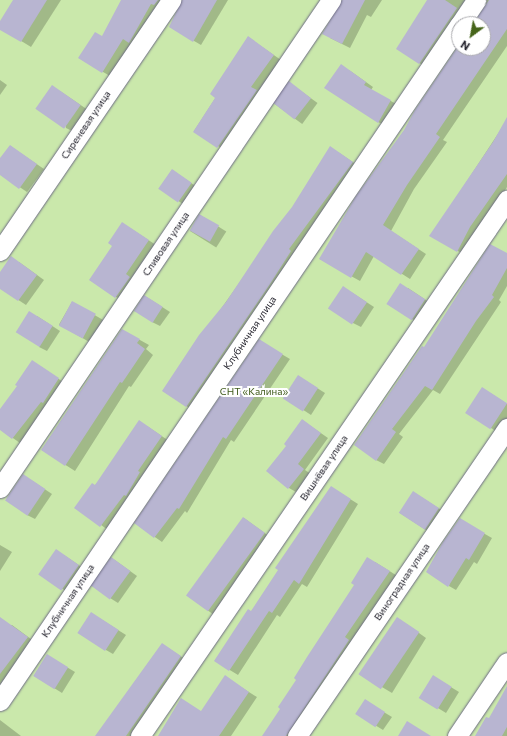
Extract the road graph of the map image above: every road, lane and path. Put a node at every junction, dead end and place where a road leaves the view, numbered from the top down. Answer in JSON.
{"nodes":[{"id":1,"x":172,"y":0,"type":"edge"},
{"id":2,"x":331,"y":0,"type":"edge"},
{"id":3,"x":476,"y":0,"type":"edge"},
{"id":4,"x":465,"y":16,"type":"edge"},
{"id":5,"x":451,"y":36,"type":"edge"},
{"id":6,"x":507,"y":200,"type":"edge"},
{"id":7,"x":0,"y":251,"type":"edge"},
{"id":8,"x":507,"y":428,"type":"edge"},
{"id":9,"x":0,"y":488,"type":"edge"},
{"id":10,"x":507,"y":662,"type":"edge"},
{"id":11,"x":0,"y":701,"type":"edge"},
{"id":12,"x":140,"y":736,"type":"edge"},
{"id":13,"x":298,"y":736,"type":"edge"},
{"id":14,"x":458,"y":736,"type":"edge"}],
"edges":[{"from":1,"to":7,"type":"street","name":"Сиреневая улица"},
{"from":2,"to":9,"type":"street","name":"Сливовая улица"},
{"from":3,"to":4,"type":"street","name":"Клубничная улица"},
{"from":5,"to":11,"type":"street","name":"Клубничная улица"},
{"from":6,"to":12,"type":"street","name":"Вишнёвая улица"},
{"from":8,"to":13,"type":"street","name":"Виноградная улица"},
{"from":10,"to":14,"type":"street"}]}
